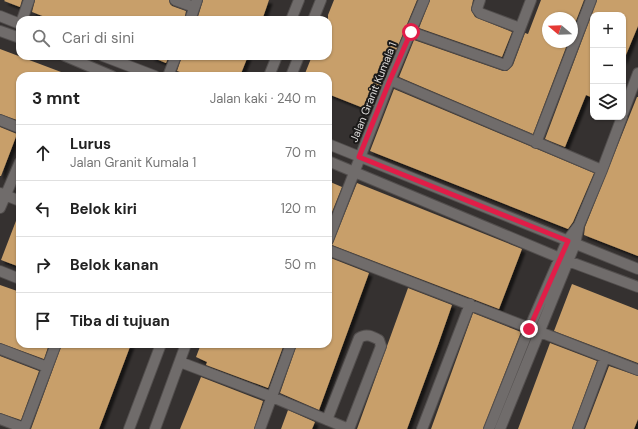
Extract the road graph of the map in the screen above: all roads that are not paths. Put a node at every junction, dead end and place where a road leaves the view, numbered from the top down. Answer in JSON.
{"nodes":[{"id":1,"x":29,"y":0,"type":"edge"},
{"id":2,"x":175,"y":0,"type":"edge"},
{"id":3,"x":299,"y":0,"type":"edge"},
{"id":4,"x":321,"y":0,"type":"edge"},
{"id":5,"x":424,"y":0,"type":"edge"},
{"id":6,"x":480,"y":0,"type":"edge"},
{"id":7,"x":531,"y":0,"type":"edge"},
{"id":8,"x":592,"y":0,"type":"edge"},
{"id":9,"x":196,"y":4,"type":"edge"},
{"id":10,"x":0,"y":16,"type":"edge"},
{"id":11,"x":23,"y":16,"type":"edge"},
{"id":12,"x":192,"y":16,"type":"edge"},
{"id":13,"x":293,"y":16,"type":"edge"},
{"id":14,"x":315,"y":16,"type":"edge"},
{"id":15,"x":16,"y":22,"type":"edge"},
{"id":16,"x":520,"y":28,"type":"junction"},
{"id":17,"x":0,"y":31,"type":"edge"},
{"id":18,"x":411,"y":32,"type":"junction"},
{"id":19,"x":16,"y":37,"type":"edge"},
{"id":20,"x":74,"y":60,"type":"edge"},
{"id":21,"x":113,"y":60,"type":"edge"},
{"id":22,"x":174,"y":60,"type":"edge"},
{"id":23,"x":275,"y":60,"type":"edge"},
{"id":24,"x":297,"y":60,"type":"edge"},
{"id":25,"x":103,"y":72,"type":"edge"},
{"id":26,"x":145,"y":72,"type":"edge"},
{"id":27,"x":170,"y":72,"type":"edge"},
{"id":28,"x":271,"y":72,"type":"edge"},
{"id":29,"x":293,"y":72,"type":"edge"},
{"id":30,"x":638,"y":73,"type":"edge"},
{"id":31,"x":390,"y":80,"type":"junction"},
{"id":32,"x":626,"y":105,"type":"edge"},
{"id":33,"x":0,"y":120,"type":"edge"},
{"id":34,"x":621,"y":120,"type":"edge"},
{"id":35,"x":16,"y":126,"type":"edge"},
{"id":36,"x":536,"y":143,"type":"junction"},
{"id":37,"x":332,"y":146,"type":"edge"},
{"id":38,"x":359,"y":157,"type":"junction"},
{"id":39,"x":332,"y":163,"type":"edge"},
{"id":40,"x":16,"y":170,"type":"edge"},
{"id":41,"x":602,"y":170,"type":"junction"},
{"id":42,"x":353,"y":172,"type":"junction"},
{"id":43,"x":3,"y":194,"type":"edge"},
{"id":44,"x":16,"y":199,"type":"edge"},
{"id":45,"x":0,"y":208,"type":"edge"},
{"id":46,"x":332,"y":229,"type":"edge"},
{"id":47,"x":571,"y":242,"type":"junction"},
{"id":48,"x":332,"y":252,"type":"edge"},
{"id":49,"x":564,"y":260,"type":"junction"},
{"id":50,"x":638,"y":269,"type":"edge"},
{"id":51,"x":0,"y":271,"type":"edge"},
{"id":52,"x":16,"y":278,"type":"edge"},
{"id":53,"x":638,"y":287,"type":"edge"},
{"id":54,"x":470,"y":304,"type":"junction"},
{"id":55,"x":529,"y":329,"type":"junction"},
{"id":56,"x":539,"y":332,"type":"junction"},
{"id":57,"x":54,"y":348,"type":"edge"},
{"id":58,"x":160,"y":348,"type":"edge"},
{"id":59,"x":185,"y":348,"type":"edge"},
{"id":60,"x":290,"y":348,"type":"edge"},
{"id":61,"x":0,"y":349,"type":"edge"},
{"id":62,"x":605,"y":357,"type":"junction"},
{"id":63,"x":180,"y":362,"type":"junction"},
{"id":64,"x":47,"y":367,"type":"junction"},
{"id":65,"x":638,"y":370,"type":"edge"},
{"id":66,"x":272,"y":397,"type":"junction"},
{"id":67,"x":0,"y":419,"type":"edge"},
{"id":68,"x":327,"y":420,"type":"junction"},
{"id":69,"x":24,"y":429,"type":"edge"},
{"id":70,"x":130,"y":429,"type":"edge"},
{"id":71,"x":155,"y":429,"type":"edge"},
{"id":72,"x":260,"y":429,"type":"edge"},
{"id":73,"x":349,"y":429,"type":"edge"},
{"id":74,"x":422,"y":429,"type":"edge"},
{"id":75,"x":489,"y":429,"type":"edge"},
{"id":76,"x":500,"y":429,"type":"edge"},
{"id":77,"x":578,"y":429,"type":"edge"}],
"edges":[{"from":1,"to":11,"type":"street"},
{"from":2,"to":9,"type":"street"},
{"from":3,"to":13,"type":"street"},
{"from":4,"to":14,"type":"street"},
{"from":5,"to":18,"type":"street","name":"Jalan Granit Kumala 1"},
{"from":6,"to":16,"type":"street"},
{"from":7,"to":16,"type":"street"},
{"from":8,"to":36,"type":"street"},
{"from":9,"to":12,"type":"street"},
{"from":10,"to":15,"type":"street"},
{"from":16,"to":18,"type":"street"},
{"from":17,"to":19,"type":"street"},
{"from":18,"to":31,"type":"street","name":"Jalan Granit Kumala 1"},
{"from":20,"to":25,"type":"street"},
{"from":21,"to":26,"type":"street"},
{"from":22,"to":27,"type":"street"},
{"from":23,"to":28,"type":"street"},
{"from":24,"to":29,"type":"street"},
{"from":30,"to":32,"type":"street"},
{"from":31,"to":36,"type":"street"},
{"from":31,"to":38,"type":"street","name":"Jalan Granit Kumala 1"},
{"from":33,"to":35,"type":"street"},
{"from":34,"to":41,"type":"street"},
{"from":36,"to":41,"type":"street"},
{"from":37,"to":38,"type":"street"},
{"from":38,"to":42,"type":"street","name":"Jalan Granit Kumala 1"},
{"from":38,"to":47,"type":"street"},
{"from":39,"to":42,"type":"street"},
{"from":40,"to":43,"type":"street"},
{"from":41,"to":47,"type":"street"},
{"from":42,"to":46,"type":"street","name":"Jalan Granit Kumala 1"},
{"from":42,"to":49,"type":"street"},
{"from":43,"to":44,"type":"street"},
{"from":43,"to":45,"type":"street"},
{"from":47,"to":49,"type":"street"},
{"from":47,"to":50,"type":"street"},
{"from":48,"to":54,"type":"street"},
{"from":49,"to":53,"type":"street"},
{"from":49,"to":55,"type":"street"},
{"from":49,"to":56,"type":"street"},
{"from":51,"to":52,"type":"street"},
{"from":54,"to":55,"type":"street"},
{"from":54,"to":74,"type":"street"},
{"from":55,"to":56,"type":"street"},
{"from":55,"to":75,"type":"street"},
{"from":56,"to":62,"type":"street"},
{"from":56,"to":76,"type":"street"},
{"from":57,"to":64,"type":"street"},
{"from":58,"to":70,"type":"street"},
{"from":59,"to":63,"type":"street"},
{"from":60,"to":66,"type":"street"},
{"from":61,"to":64,"type":"street"},
{"from":62,"to":65,"type":"street"},
{"from":62,"to":77,"type":"street"},
{"from":63,"to":66,"type":"street"},
{"from":63,"to":71,"type":"street"},
{"from":64,"to":69,"type":"street"},
{"from":66,"to":68,"type":"street"},
{"from":66,"to":72,"type":"street"},
{"from":67,"to":69,"type":"street"},
{"from":68,"to":73,"type":"street"},
{"from":68,"to":73,"type":"street"}]}
